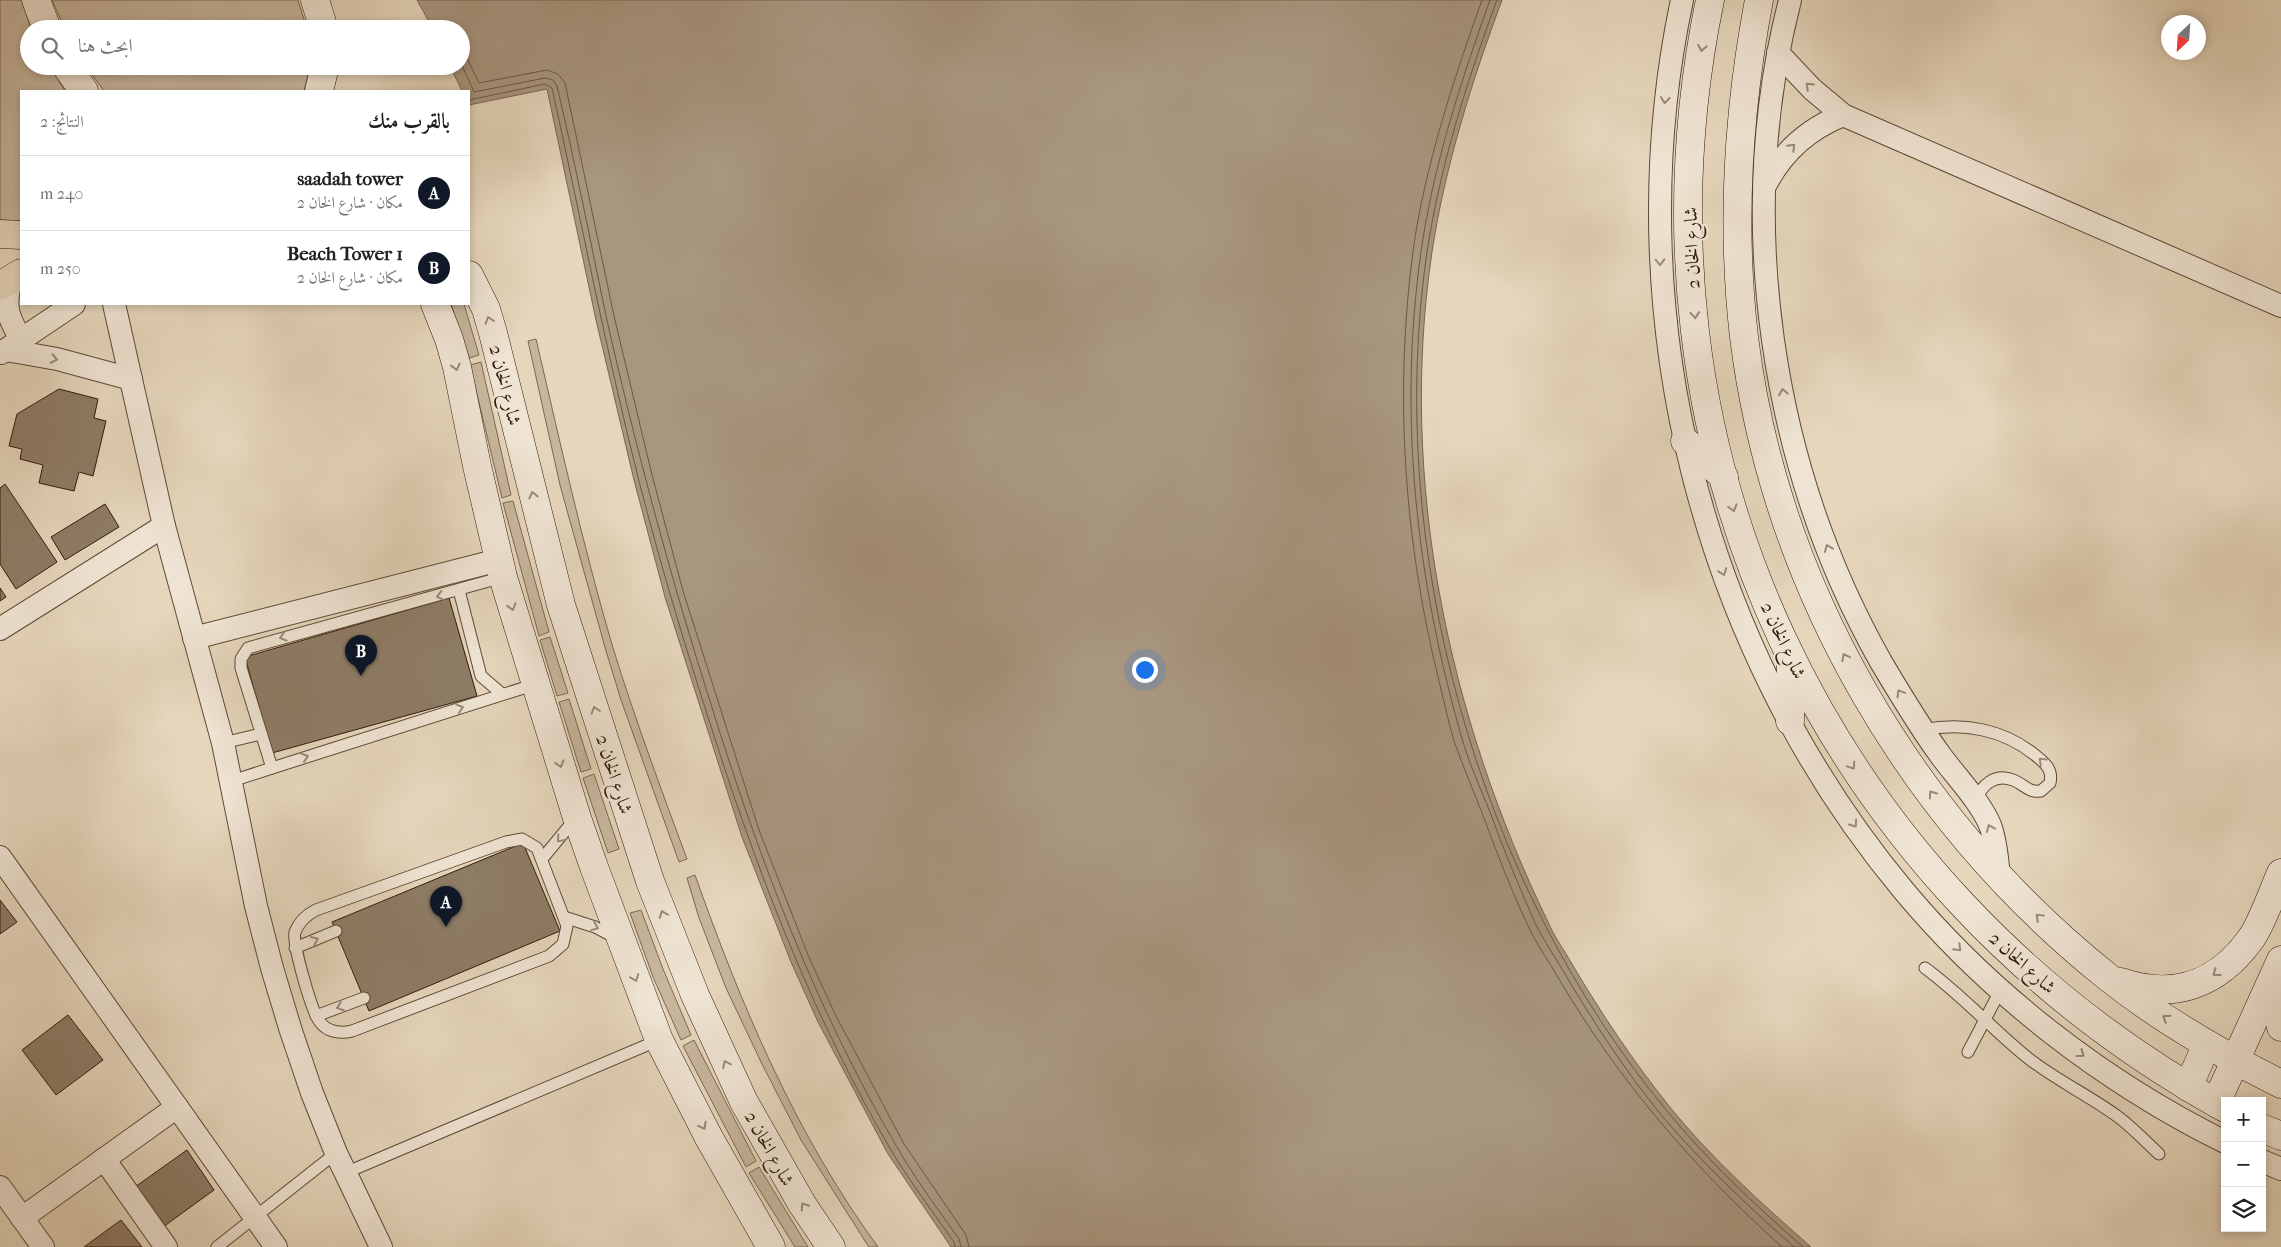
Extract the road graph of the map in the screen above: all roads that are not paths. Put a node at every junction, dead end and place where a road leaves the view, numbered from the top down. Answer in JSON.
{"nodes":[{"id":1,"x":36,"y":0,"type":"edge"},
{"id":2,"x":315,"y":0,"type":"edge"},
{"id":3,"x":1682,"y":0,"type":"edge"},
{"id":4,"x":1710,"y":0,"type":"edge"},
{"id":5,"x":1759,"y":0,"type":"edge"},
{"id":6,"x":1790,"y":0,"type":"edge"},
{"id":7,"x":44,"y":20,"type":"edge"},
{"id":8,"x":321,"y":20,"type":"edge"},
{"id":9,"x":1778,"y":53,"type":"junction"},
{"id":10,"x":72,"y":75,"type":"edge"},
{"id":11,"x":323,"y":75,"type":"edge"},
{"id":12,"x":83,"y":90,"type":"edge"},
{"id":13,"x":319,"y":90,"type":"edge"},
{"id":14,"x":1843,"y":115,"type":"junction"},
{"id":15,"x":1765,"y":186,"type":"junction"},
{"id":16,"x":0,"y":234,"type":"edge"},
{"id":17,"x":20,"y":235,"type":"edge"},
{"id":18,"x":470,"y":277,"type":"edge"},
{"id":19,"x":11,"y":280,"type":"edge"},
{"id":20,"x":73,"y":305,"type":"edge"},
{"id":21,"x":114,"y":305,"type":"edge"},
{"id":22,"x":435,"y":305,"type":"edge"},
{"id":23,"x":2281,"y":306,"type":"edge"},
{"id":24,"x":4,"y":316,"type":"edge"},
{"id":25,"x":9,"y":348,"type":"edge"},
{"id":26,"x":131,"y":380,"type":"junction"},
{"id":27,"x":1685,"y":441,"type":"junction"},
{"id":28,"x":1724,"y":477,"type":"junction"},
{"id":29,"x":164,"y":526,"type":"junction"},
{"id":30,"x":501,"y":568,"type":"junction"},
{"id":31,"x":459,"y":590,"type":"junction"},
{"id":32,"x":0,"y":629,"type":"edge"},
{"id":33,"x":194,"y":638,"type":"junction"},
{"id":34,"x":1791,"y":659,"type":"junction"},
{"id":35,"x":536,"y":684,"type":"junction"},
{"id":36,"x":502,"y":694,"type":"junction"},
{"id":37,"x":1790,"y":721,"type":"junction"},
{"id":38,"x":1923,"y":730,"type":"junction"},
{"id":39,"x":261,"y":734,"type":"junction"},
{"id":40,"x":223,"y":744,"type":"junction"},
{"id":41,"x":272,"y":768,"type":"junction"},
{"id":42,"x":232,"y":781,"type":"junction"},
{"id":43,"x":1976,"y":801,"type":"junction"},
{"id":44,"x":576,"y":818,"type":"junction"},
{"id":45,"x":0,"y":857,"type":"edge"},
{"id":46,"x":542,"y":859,"type":"junction"},
{"id":47,"x":2281,"y":873,"type":"edge"},
{"id":48,"x":1999,"y":876,"type":"junction"},
{"id":49,"x":564,"y":917,"type":"junction"},
{"id":50,"x":336,"y":931,"type":"dead end"},
{"id":51,"x":622,"y":943,"type":"junction"},
{"id":52,"x":295,"y":948,"type":"junction"},
{"id":53,"x":2279,"y":965,"type":"edge"},
{"id":54,"x":1925,"y":968,"type":"dead end"},
{"id":55,"x":2111,"y":979,"type":"junction"},
{"id":56,"x":2001,"y":990,"type":"junction"},
{"id":57,"x":364,"y":998,"type":"dead end"},
{"id":58,"x":316,"y":1016,"type":"junction"},
{"id":59,"x":1984,"y":1021,"type":"junction"},
{"id":60,"x":2281,"y":1026,"type":"edge"},
{"id":61,"x":659,"y":1040,"type":"junction"},
{"id":62,"x":2207,"y":1044,"type":"junction"},
{"id":63,"x":1968,"y":1052,"type":"dead end"},
{"id":64,"x":2236,"y":1060,"type":"junction"},
{"id":65,"x":2281,"y":1084,"type":"edge"},
{"id":66,"x":2188,"y":1087,"type":"junction"},
{"id":67,"x":2224,"y":1097,"type":"edge"},
{"id":68,"x":2221,"y":1106,"type":"edge"},
{"id":69,"x":177,"y":1107,"type":"junction"},
{"id":70,"x":2266,"y":1130,"type":"edge"},
{"id":71,"x":2281,"y":1136,"type":"edge"},
{"id":72,"x":2221,"y":1140,"type":"edge"},
{"id":73,"x":2159,"y":1154,"type":"dead end"},
{"id":74,"x":104,"y":1159,"type":"junction"},
{"id":75,"x":341,"y":1163,"type":"junction"},
{"id":76,"x":2266,"y":1163,"type":"edge"},
{"id":77,"x":2281,"y":1169,"type":"edge"},
{"id":78,"x":0,"y":1186,"type":"edge"},
{"id":79,"x":254,"y":1217,"type":"junction"},
{"id":80,"x":22,"y":1218,"type":"junction"},
{"id":81,"x":43,"y":1247,"type":"edge"},
{"id":82,"x":166,"y":1247,"type":"edge"},
{"id":83,"x":217,"y":1247,"type":"edge"},
{"id":84,"x":276,"y":1247,"type":"edge"},
{"id":85,"x":381,"y":1247,"type":"edge"},
{"id":86,"x":771,"y":1247,"type":"edge"},
{"id":87,"x":831,"y":1247,"type":"edge"}],
"edges":[{"from":1,"to":7,"type":"street"},
{"from":2,"to":8,"type":"street"},
{"from":3,"to":27,"type":"street","one_way":true},
{"from":4,"to":28,"type":"street","name":"شارع الخان 2","one_way":true},
{"from":48,"to":5,"type":"street","one_way":true},
{"from":6,"to":9,"type":"street"},
{"from":14,"to":9,"type":"street","one_way":true},
{"from":9,"to":15,"type":"street"},
{"from":10,"to":12,"type":"street"},
{"from":11,"to":13,"type":"street"},
{"from":15,"to":14,"type":"street","one_way":true},
{"from":14,"to":23,"type":"street"},
{"from":38,"to":15,"type":"street","one_way":true},
{"from":16,"to":17,"type":"main road"},
{"from":87,"to":18,"type":"street","name":"شارع الخان 2","one_way":true},
{"from":19,"to":24,"type":"street"},
{"from":20,"to":25,"type":"street"},
{"from":21,"to":26,"type":"street"},
{"from":22,"to":30,"type":"street","one_way":true},
{"from":24,"to":25,"type":"street"},
{"from":25,"to":26,"type":"street","one_way":true},
{"from":26,"to":29,"type":"street"},
{"from":27,"to":28,"type":"street"},
{"from":27,"to":37,"type":"street","one_way":true},
{"from":28,"to":34,"type":"street","name":"شارع الخان 2","one_way":true},
{"from":29,"to":32,"type":"street"},
{"from":29,"to":33,"type":"street"},
{"from":30,"to":31,"type":"lane"},
{"from":30,"to":33,"type":"street"},
{"from":30,"to":35,"type":"street","one_way":true},
{"from":31,"to":36,"type":"lane"},
{"from":31,"to":39,"type":"lane","one_way":true},
{"from":33,"to":40,"type":"street"},
{"from":34,"to":37,"type":"street"},
{"from":34,"to":66,"type":"street","name":"شارع الخان 2","one_way":true},
{"from":35,"to":36,"type":"lane"},
{"from":35,"to":44,"type":"street","one_way":true},
{"from":41,"to":36,"type":"lane","one_way":true},
{"from":37,"to":56,"type":"street","one_way":true},
{"from":38,"to":43,"type":"street"},
{"from":43,"to":38,"type":"lane","one_way":true},
{"from":39,"to":40,"type":"lane"},
{"from":39,"to":41,"type":"lane"},
{"from":40,"to":42,"type":"street"},
{"from":41,"to":42,"type":"lane"},
{"from":42,"to":75,"type":"street"},
{"from":48,"to":43,"type":"street","one_way":true},
{"from":44,"to":46,"type":"lane","one_way":true},
{"from":44,"to":51,"type":"street"},
{"from":45,"to":69,"type":"street"},
{"from":46,"to":49,"type":"lane"},
{"from":46,"to":52,"type":"lane"},
{"from":47,"to":55,"type":"street","one_way":true},
{"from":55,"to":48,"type":"street","one_way":true},
{"from":49,"to":51,"type":"lane","one_way":true},
{"from":49,"to":58,"type":"lane"},
{"from":52,"to":50,"type":"lane","one_way":true},
{"from":51,"to":61,"type":"street","one_way":true},
{"from":52,"to":58,"type":"lane"},
{"from":53,"to":60,"type":"street"},
{"from":53,"to":64,"type":"street"},
{"from":54,"to":59,"type":"lane"},
{"from":62,"to":55,"type":"street","one_way":true},
{"from":56,"to":59,"type":"lane"},
{"from":56,"to":72,"type":"street","one_way":true},
{"from":57,"to":58,"type":"lane","one_way":true},
{"from":59,"to":63,"type":"lane"},
{"from":59,"to":73,"type":"lane"},
{"from":61,"to":75,"type":"lane"},
{"from":61,"to":86,"type":"street","one_way":true},
{"from":62,"to":64,"type":"street"},
{"from":62,"to":66,"type":"street"},
{"from":64,"to":65,"type":"street"},
{"from":64,"to":67,"type":"street"},
{"from":66,"to":68,"type":"street","name":"شارع الخان 2"},
{"from":69,"to":74,"type":"street"},
{"from":69,"to":79,"type":"street"},
{"from":70,"to":71,"type":"street"},
{"from":74,"to":80,"type":"street"},
{"from":74,"to":82,"type":"street"},
{"from":75,"to":79,"type":"lane"},
{"from":75,"to":85,"type":"street"},
{"from":76,"to":77,"type":"street"},
{"from":78,"to":80,"type":"street"},
{"from":79,"to":83,"type":"lane"},
{"from":79,"to":84,"type":"street"},
{"from":80,"to":81,"type":"street"}]}
